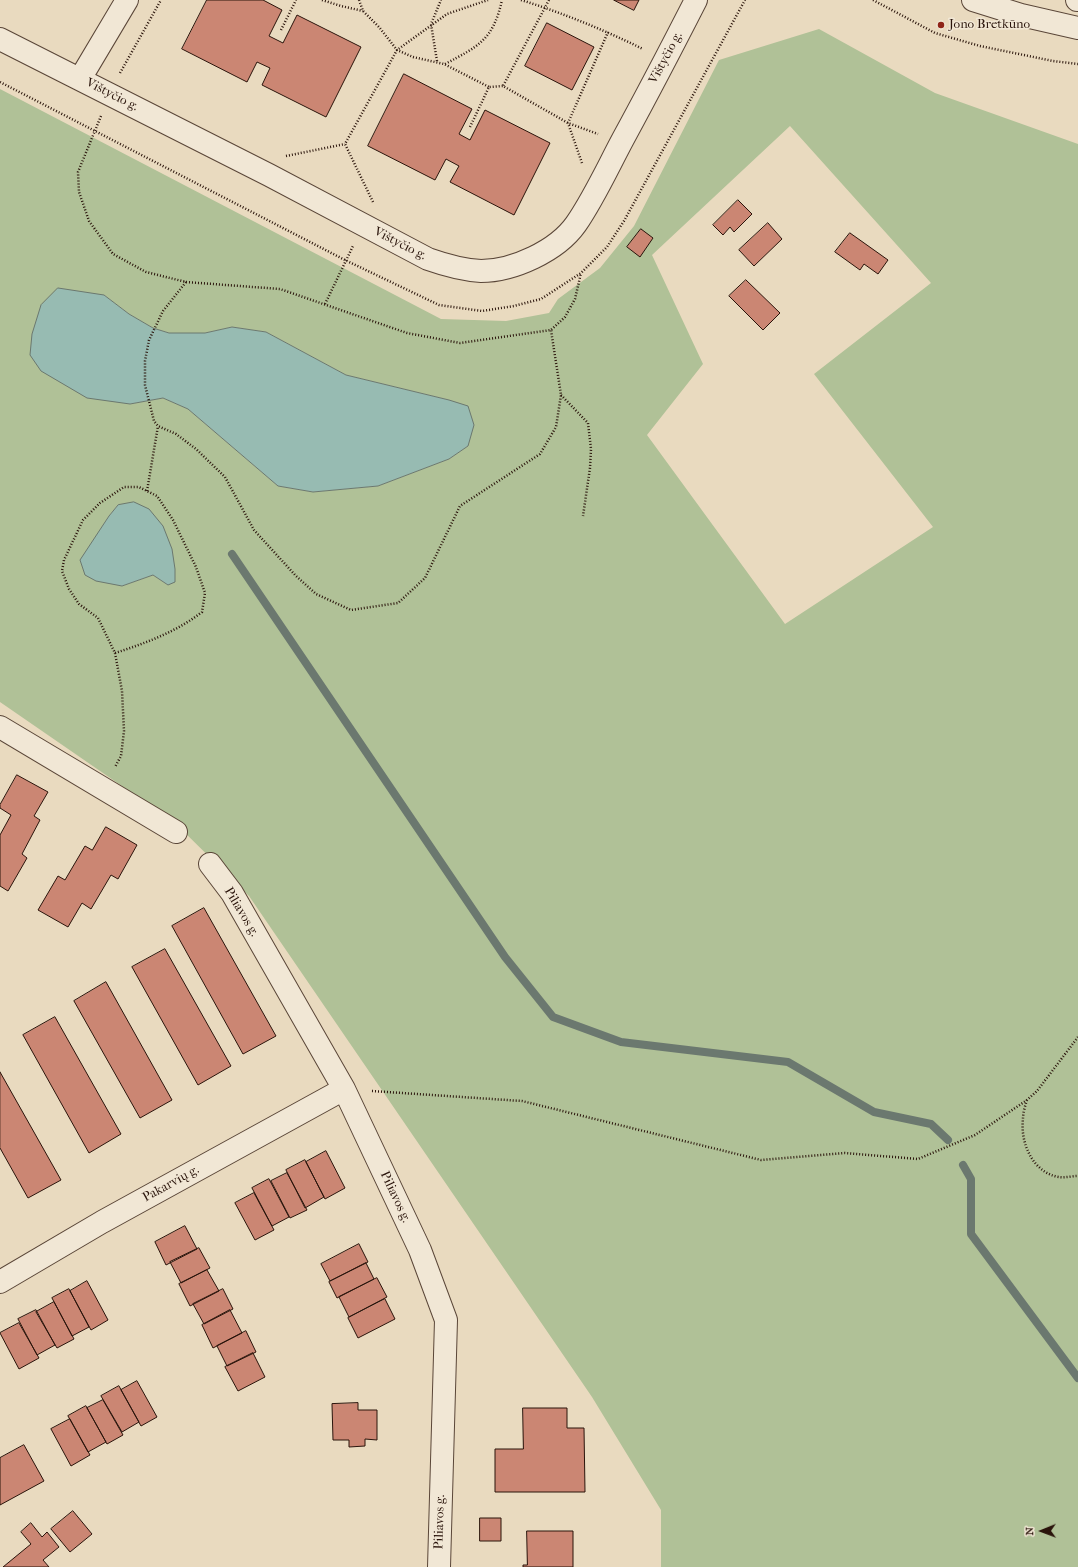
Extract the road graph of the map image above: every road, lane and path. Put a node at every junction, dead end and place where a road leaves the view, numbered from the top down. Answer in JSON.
{"nodes":[{"id":1,"x":127,"y":0,"type":"edge"},
{"id":2,"x":161,"y":0,"type":"edge"},
{"id":3,"x":296,"y":0,"type":"edge"},
{"id":4,"x":322,"y":0,"type":"edge"},
{"id":5,"x":359,"y":0,"type":"edge"},
{"id":6,"x":441,"y":0,"type":"edge"},
{"id":7,"x":488,"y":0,"type":"edge"},
{"id":8,"x":502,"y":0,"type":"edge"},
{"id":9,"x":521,"y":0,"type":"edge"},
{"id":10,"x":549,"y":0,"type":"edge"},
{"id":11,"x":696,"y":0,"type":"edge"},
{"id":12,"x":745,"y":0,"type":"edge"},
{"id":13,"x":873,"y":0,"type":"edge"},
{"id":14,"x":973,"y":0,"type":"edge"},
{"id":15,"x":545,"y":7,"type":"junction"},
{"id":16,"x":363,"y":11,"type":"junction"},
{"id":17,"x":431,"y":24,"type":"junction"},
{"id":18,"x":1078,"y":28,"type":"edge"},
{"id":19,"x":281,"y":30,"type":"dead end"},
{"id":20,"x":608,"y":32,"type":"junction"},
{"id":21,"x":0,"y":39,"type":"edge"},
{"id":22,"x":648,"y":44,"type":"dead end"},
{"id":23,"x":396,"y":50,"type":"junction"},
{"id":24,"x":437,"y":61,"type":"junction"},
{"id":25,"x":444,"y":64,"type":"junction"},
{"id":26,"x":1078,"y":64,"type":"edge"},
{"id":27,"x":120,"y":73,"type":"junction"},
{"id":28,"x":126,"y":76,"type":"dead end"},
{"id":29,"x":80,"y":79,"type":"junction"},
{"id":30,"x":0,"y":82,"type":"edge"},
{"id":31,"x":503,"y":86,"type":"junction"},
{"id":32,"x":489,"y":88,"type":"junction"},
{"id":33,"x":109,"y":94,"type":"junction"},
{"id":34,"x":568,"y":123,"type":"junction"},
{"id":35,"x":470,"y":127,"type":"dead end"},
{"id":36,"x":603,"y":128,"type":"dead end"},
{"id":37,"x":94,"y":131,"type":"junction"},
{"id":38,"x":345,"y":144,"type":"junction"},
{"id":39,"x":290,"y":160,"type":"dead end"},
{"id":40,"x":586,"y":160,"type":"dead end"},
{"id":41,"x":368,"y":201,"type":"dead end"},
{"id":42,"x":363,"y":226,"type":"junction"},
{"id":43,"x":345,"y":260,"type":"junction"},
{"id":44,"x":582,"y":272,"type":"junction"},
{"id":45,"x":186,"y":282,"type":"junction"},
{"id":46,"x":325,"y":304,"type":"junction"},
{"id":47,"x":551,"y":330,"type":"junction"},
{"id":48,"x":561,"y":395,"type":"junction"},
{"id":49,"x":158,"y":426,"type":"junction"},
{"id":50,"x":147,"y":490,"type":"junction"},
{"id":51,"x":583,"y":516,"type":"dead end"},
{"id":52,"x":115,"y":653,"type":"junction"},
{"id":53,"x":0,"y":727,"type":"edge"},
{"id":54,"x":104,"y":789,"type":"junction"},
{"id":55,"x":176,"y":832,"type":"dead end"},
{"id":56,"x":210,"y":864,"type":"dead end"},
{"id":57,"x":1078,"y":1037,"type":"edge"},
{"id":58,"x":344,"y":1089,"type":"junction"},
{"id":59,"x":1027,"y":1100,"type":"junction"},
{"id":60,"x":1078,"y":1176,"type":"edge"},
{"id":61,"x":0,"y":1282,"type":"edge"},
{"id":62,"x":439,"y":1567,"type":"edge"}],
"edges":[{"from":1,"to":29,"type":"street"},
{"from":2,"to":27,"type":"path"},
{"from":3,"to":19,"type":"path"},
{"from":4,"to":16,"type":"path"},
{"from":5,"to":16,"type":"path"},
{"from":6,"to":17,"type":"path"},
{"from":7,"to":17,"type":"path"},
{"from":8,"to":25,"type":"path"},
{"from":9,"to":15,"type":"path"},
{"from":10,"to":15,"type":"path"},
{"from":11,"to":42,"type":"street","name":"Vištyčio g."},
{"from":12,"to":44,"type":"path"},
{"from":13,"to":26,"type":"path"},
{"from":14,"to":18,"type":"street"},
{"from":15,"to":20,"type":"path"},
{"from":15,"to":31,"type":"path"},
{"from":16,"to":23,"type":"path"},
{"from":17,"to":23,"type":"path"},
{"from":17,"to":24,"type":"path"},
{"from":20,"to":22,"type":"path"},
{"from":20,"to":34,"type":"path"},
{"from":21,"to":29,"type":"street","name":"Vištyčio g."},
{"from":23,"to":24,"type":"path"},
{"from":23,"to":38,"type":"path"},
{"from":24,"to":25,"type":"path"},
{"from":25,"to":32,"type":"path"},
{"from":27,"to":28,"type":"path"},
{"from":27,"to":33,"type":"path"},
{"from":29,"to":33,"type":"street","name":"Vištyčio g."},
{"from":30,"to":37,"type":"path"},
{"from":31,"to":32,"type":"path"},
{"from":31,"to":34,"type":"path"},
{"from":32,"to":35,"type":"path"},
{"from":33,"to":37,"type":"path"},
{"from":33,"to":42,"type":"street","name":"Vištyčio g."},
{"from":34,"to":36,"type":"path"},
{"from":34,"to":40,"type":"path"},
{"from":37,"to":43,"type":"path"},
{"from":37,"to":45,"type":"path"},
{"from":38,"to":39,"type":"path"},
{"from":38,"to":41,"type":"path"},
{"from":42,"to":43,"type":"path"},
{"from":43,"to":44,"type":"path"},
{"from":43,"to":46,"type":"path"},
{"from":44,"to":47,"type":"path"},
{"from":45,"to":46,"type":"path"},
{"from":45,"to":49,"type":"path"},
{"from":46,"to":47,"type":"path"},
{"from":47,"to":48,"type":"path"},
{"from":48,"to":49,"type":"path"},
{"from":48,"to":51,"type":"path"},
{"from":49,"to":50,"type":"path"},
{"from":50,"to":52,"type":"path"},
{"from":50,"to":52,"type":"path"},
{"from":52,"to":54,"type":"path"},
{"from":53,"to":54,"type":"street"},
{"from":54,"to":55,"type":"street"},
{"from":56,"to":58,"type":"street","name":"Piliavos g."},
{"from":57,"to":59,"type":"path"},
{"from":58,"to":59,"type":"path"},
{"from":58,"to":61,"type":"street","name":"Pakarvių g."},
{"from":58,"to":62,"type":"street","name":"Piliavos g."},
{"from":59,"to":60,"type":"path"}]}
